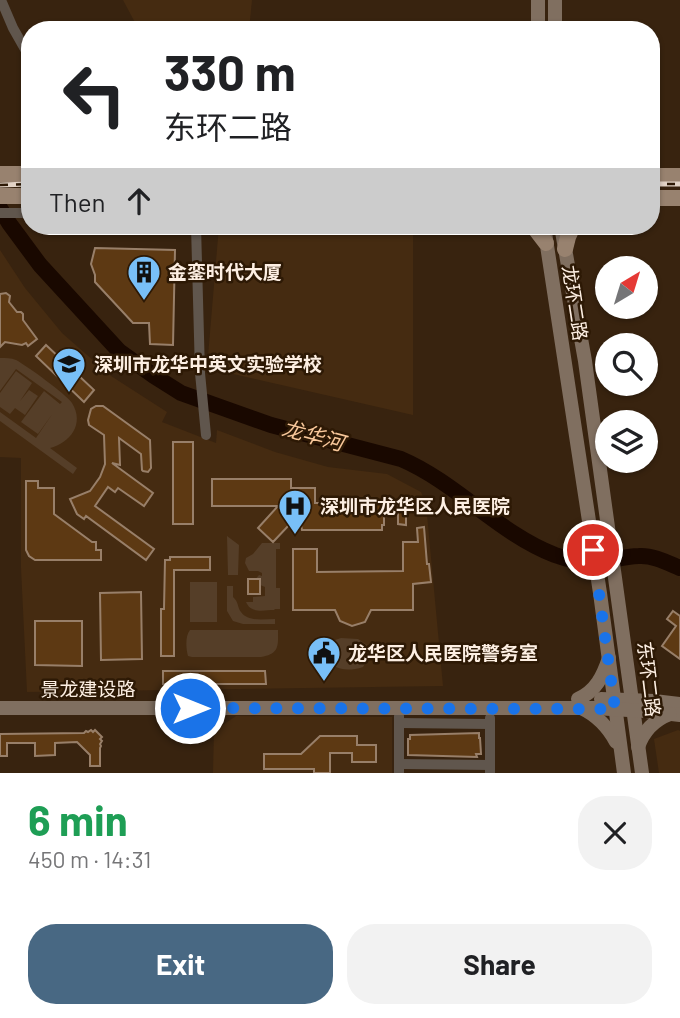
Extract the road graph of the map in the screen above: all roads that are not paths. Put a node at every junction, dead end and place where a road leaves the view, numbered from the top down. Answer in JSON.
{"nodes":[{"id":1,"x":1,"y":0,"type":"edge"},
{"id":2,"x":538,"y":0,"type":"edge"},
{"id":3,"x":555,"y":0,"type":"edge"},
{"id":4,"x":538,"y":21,"type":"edge"},
{"id":5,"x":555,"y":21,"type":"edge"},
{"id":6,"x":21,"y":42,"type":"edge"},
{"id":7,"x":660,"y":176,"type":"edge"},
{"id":8,"x":680,"y":176,"type":"edge"},
{"id":9,"x":0,"y":196,"type":"edge"},
{"id":10,"x":21,"y":196,"type":"edge"},
{"id":11,"x":660,"y":198,"type":"edge"},
{"id":12,"x":680,"y":198,"type":"edge"},
{"id":13,"x":0,"y":213,"type":"edge"},
{"id":14,"x":21,"y":213,"type":"edge"},
{"id":15,"x":197,"y":235,"type":"edge"},
{"id":16,"x":540,"y":235,"type":"edge"},
{"id":17,"x":545,"y":235,"type":"edge"},
{"id":18,"x":563,"y":235,"type":"edge"},
{"id":19,"x":569,"y":235,"type":"edge"},
{"id":20,"x":546,"y":243,"type":"junction"},
{"id":21,"x":565,"y":249,"type":"junction"},
{"id":22,"x":206,"y":431,"type":"dead end"},
{"id":23,"x":617,"y":590,"type":"joint"},
{"id":24,"x":600,"y":593,"type":"joint"},
{"id":25,"x":609,"y":657,"type":"junction"},
{"id":26,"x":0,"y":700,"type":"edge"},
{"id":27,"x":579,"y":704,"type":"junction"},
{"id":28,"x":615,"y":704,"type":"junction"},
{"id":29,"x":633,"y":705,"type":"junction"},
{"id":30,"x":0,"y":708,"type":"edge"},
{"id":31,"x":399,"y":708,"type":"junction"},
{"id":32,"x":490,"y":708,"type":"junction"},
{"id":33,"x":677,"y":711,"type":"edge"},
{"id":34,"x":399,"y":723,"type":"junction"},
{"id":35,"x":491,"y":724,"type":"junction"},
{"id":36,"x":638,"y":747,"type":"junction"},
{"id":37,"x":620,"y":750,"type":"junction"},
{"id":38,"x":399,"y":768,"type":"edge"},
{"id":39,"x":490,"y":769,"type":"edge"},
{"id":40,"x":624,"y":773,"type":"edge"},
{"id":41,"x":642,"y":773,"type":"edge"}],
"edges":[{"from":1,"to":6,"type":"street"},
{"from":2,"to":4,"type":"main road"},
{"from":3,"to":5,"type":"main road"},
{"from":7,"to":8,"type":"main road"},
{"from":9,"to":10,"type":"main road"},
{"from":11,"to":12,"type":"main road"},
{"from":13,"to":14,"type":"street"},
{"from":15,"to":22,"type":"street"},
{"from":16,"to":20,"type":"main road"},
{"from":17,"to":20,"type":"main road","name":"龙环二路"},
{"from":18,"to":21,"type":"main road","name":"龙环二路"},
{"from":19,"to":21,"type":"main road"},
{"from":20,"to":24,"type":"main road","name":"龙环二路"},
{"from":21,"to":23,"type":"main road","name":"龙环二路"},
{"from":23,"to":29,"type":"main road","name":"东环二路"},
{"from":24,"to":25,"type":"main road","name":"东环二路"},
{"from":25,"to":27,"type":"main road"},
{"from":25,"to":28,"type":"main road","name":"东环二路"},
{"from":26,"to":27,"type":"main road","name":"景龙建设路"},
{"from":27,"to":28,"type":"main road","name":"景龙建设路"},
{"from":27,"to":32,"type":"main road","name":"景龙建设路"},
{"from":27,"to":37,"type":"main road"},
{"from":28,"to":29,"type":"main road","name":"景龙建设路"},
{"from":28,"to":37,"type":"main road","name":"东环二路"},
{"from":29,"to":33,"type":"main road","name":"景龙建设路"},
{"from":29,"to":36,"type":"main road","name":"东环二路"},
{"from":30,"to":31,"type":"main road","name":"景龙建设路"},
{"from":31,"to":32,"type":"main road","name":"景龙建设路"},
{"from":31,"to":34,"type":"street"},
{"from":32,"to":35,"type":"street"},
{"from":33,"to":36,"type":"main road"},
{"from":34,"to":35,"type":"street"},
{"from":34,"to":38,"type":"street"},
{"from":35,"to":39,"type":"street"},
{"from":36,"to":41,"type":"main road","name":"东环二路"},
{"from":37,"to":40,"type":"main road","name":"东环二路"},
{"from":38,"to":39,"type":"street"}]}
